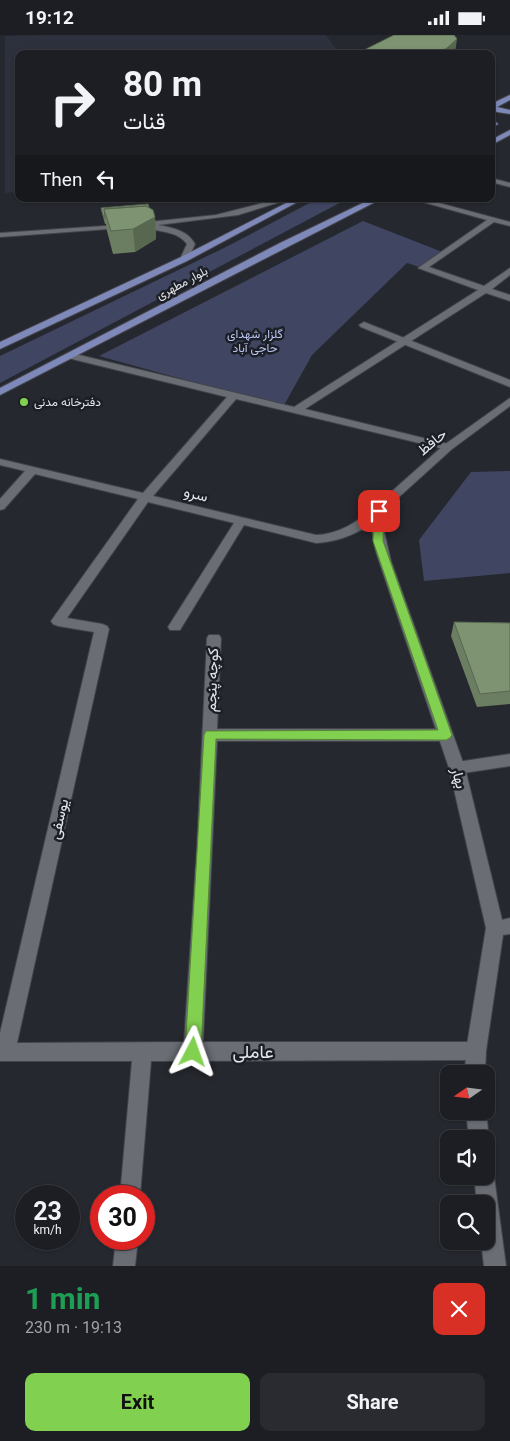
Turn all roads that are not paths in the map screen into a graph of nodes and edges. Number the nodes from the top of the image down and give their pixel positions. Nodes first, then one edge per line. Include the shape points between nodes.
1 (510, 95) edge
2 (495, 101) edge
3 (495, 104) edge
4 (495, 109) edge
5 (510, 112) edge
6 (510, 132) edge
7 (495, 141) edge
8 (495, 182) edge
9 (510, 185) edge
10 (276, 202) edge
11 (293, 202) edge
12 (363, 202) edge
13 (371, 202) edge
14 (428, 202) edge
15 (358, 208) junction
16 (494, 219) junction
17 (510, 224) edge
18 (119, 227) junction
19 (0, 235) edge
20 (184, 259) junction
21 (510, 271) edge
22 (485, 290) junction
23 (510, 299) edge
24 (364, 325) dead end
25 (404, 342) junction
26 (0, 346) edge
27 (71, 356) junction
28 (510, 384) edge
29 (0, 393) edge
30 (234, 395) junction
31 (510, 401) edge
32 (296, 410) junction
33 (448, 447) junction
34 (0, 462) edge
35 (32, 470) junction
36 (145, 498) junction
37 (0, 506) edge
38 (379, 511) junction
39 (240, 522) junction
40 (174, 627) dead end
41 (214, 638) dead end
42 (210, 735) junction
43 (446, 735) junction
44 (510, 760) edge
45 (457, 768) junction
46 (502, 927) edge
47 (476, 1051) junction
48 (2, 1052) edge
49 (142, 1052) junction
50 (193, 1052) junction
51 (475, 1065) edge
52 (131, 1185) edge
53 (485, 1185) edge
54 (126, 1250) edge
55 (124, 1266) edge
56 (496, 1266) edge

1 - 2 main road
1 - 3 main road
4 - 5 main road
6 - 7 main road
8 - 9 street
10 - 18 street via 238,213
11 - 20 main road, بلوار مطهری
12 - 15 main road
13 - 15 main road, بلوار مطهری
14 - 16 street
15 - 27 main road, بلوار مطهری
16 - 17 street
16 - 22 street via 422,268
18 - 19 street
18 - 20 street via 151,227 181,233 191,244
20 - 26 main road, بلوار مطهری
21 - 22 street
22 - 23 street
22 - 25 street
24 - 25 street
25 - 28 street
25 - 32 street
27 - 29 main road, بلوار مطهری
27 - 30 street
30 - 32 street
30 - 36 street
31 - 33 street, حافظ
32 - 33 street
33 - 38 street, حافظ
34 - 35 street, سرو
35 - 36 street, سرو
35 - 37 street
36 - 39 street, سرو
36 - 48 street, یوسفی via 58,621 102,629
38 - 39 street, سرو via 356,528 327,539
38 - 43 street, بهار via 380,547
39 - 40 street
41 - 42 street, کوچه پنجم
42 - 43 street
42 - 50 street, کوچه پنجم
43 - 45 street, بهار
44 - 45 street
45 - 46 street, بهار
46 - 47 street, بهار
47 - 50 street, عاملی
47 - 51 street, بهار
48 - 49 street, عاملی
49 - 50 street, عاملی
49 - 52 street
53 - 56 street
54 - 55 street

